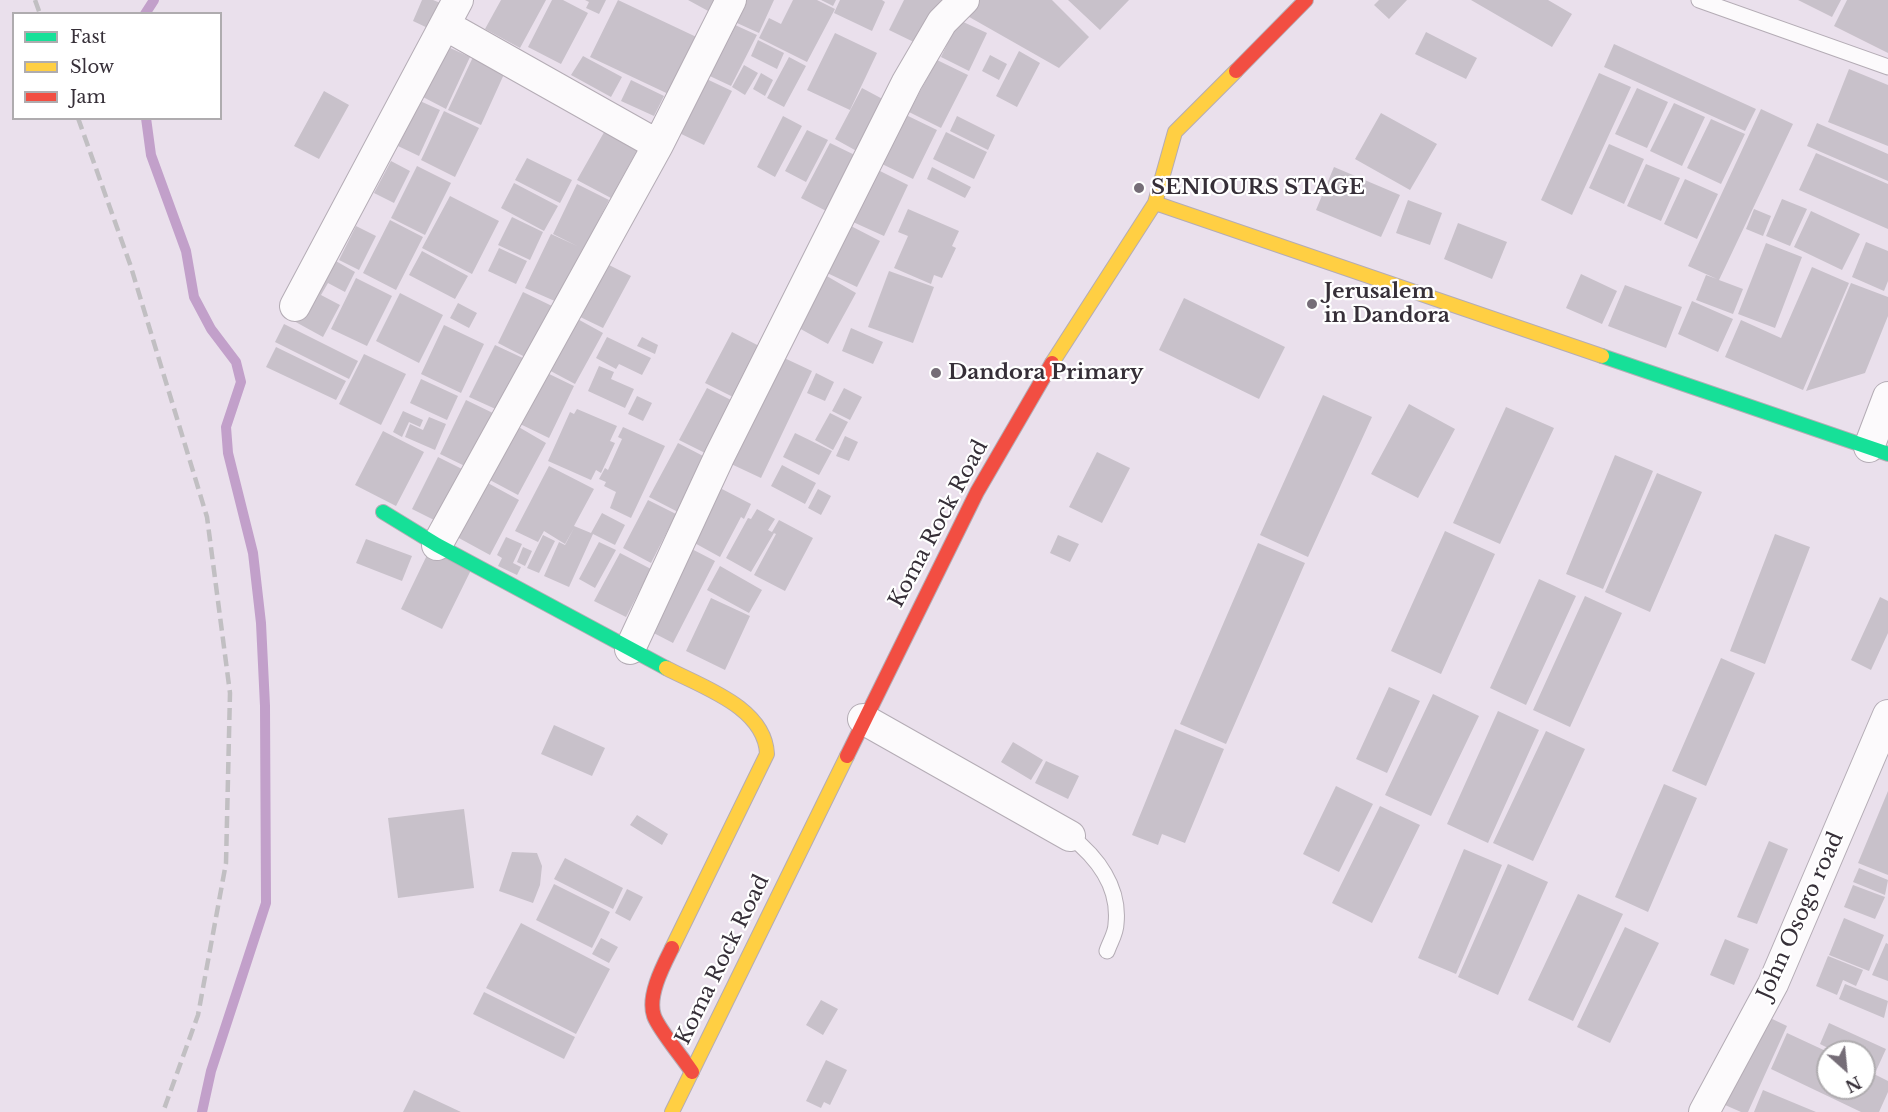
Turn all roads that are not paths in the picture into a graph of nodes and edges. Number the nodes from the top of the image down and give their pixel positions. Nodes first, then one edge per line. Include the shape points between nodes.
1 (731, 0) edge
2 (963, 0) edge
3 (1306, 0) edge
4 (1699, 0) edge
5 (451, 12) edge
6 (1888, 67) edge
7 (658, 145) junction
8 (1155, 203) junction
9 (295, 306) dead end
10 (1888, 397) edge
11 (1879, 451) edge
12 (383, 512) dead end
13 (437, 545) junction
14 (630, 649) junction
15 (1888, 715) edge
16 (863, 719) junction
17 (1070, 836) joint
18 (1107, 951) dead end
19 (692, 1072) junction
20 (672, 1112) edge
21 (1704, 1112) edge

1 - 7 street
2 - 14 street via 942,22 907,82 720,455
3 - 8 street, Koma Rock Road via 1175,132
4 - 6 lane
5 - 7 street
5 - 9 street
7 - 13 street
8 - 11 street
8 - 16 street, Koma Rock Road via 1057,354 977,492
10 - 11 street
12 - 13 street
13 - 14 street
14 - 19 street via 742,709 768,739 767,754 662,968 654,998 654,1016
15 - 21 street, John Osogo road via 1773,984
16 - 17 street
16 - 19 street, Koma Rock Road
17 - 18 lane via 1097,862 1110,882 1116,901 1116,925
19 - 20 street, Koma Rock Road

